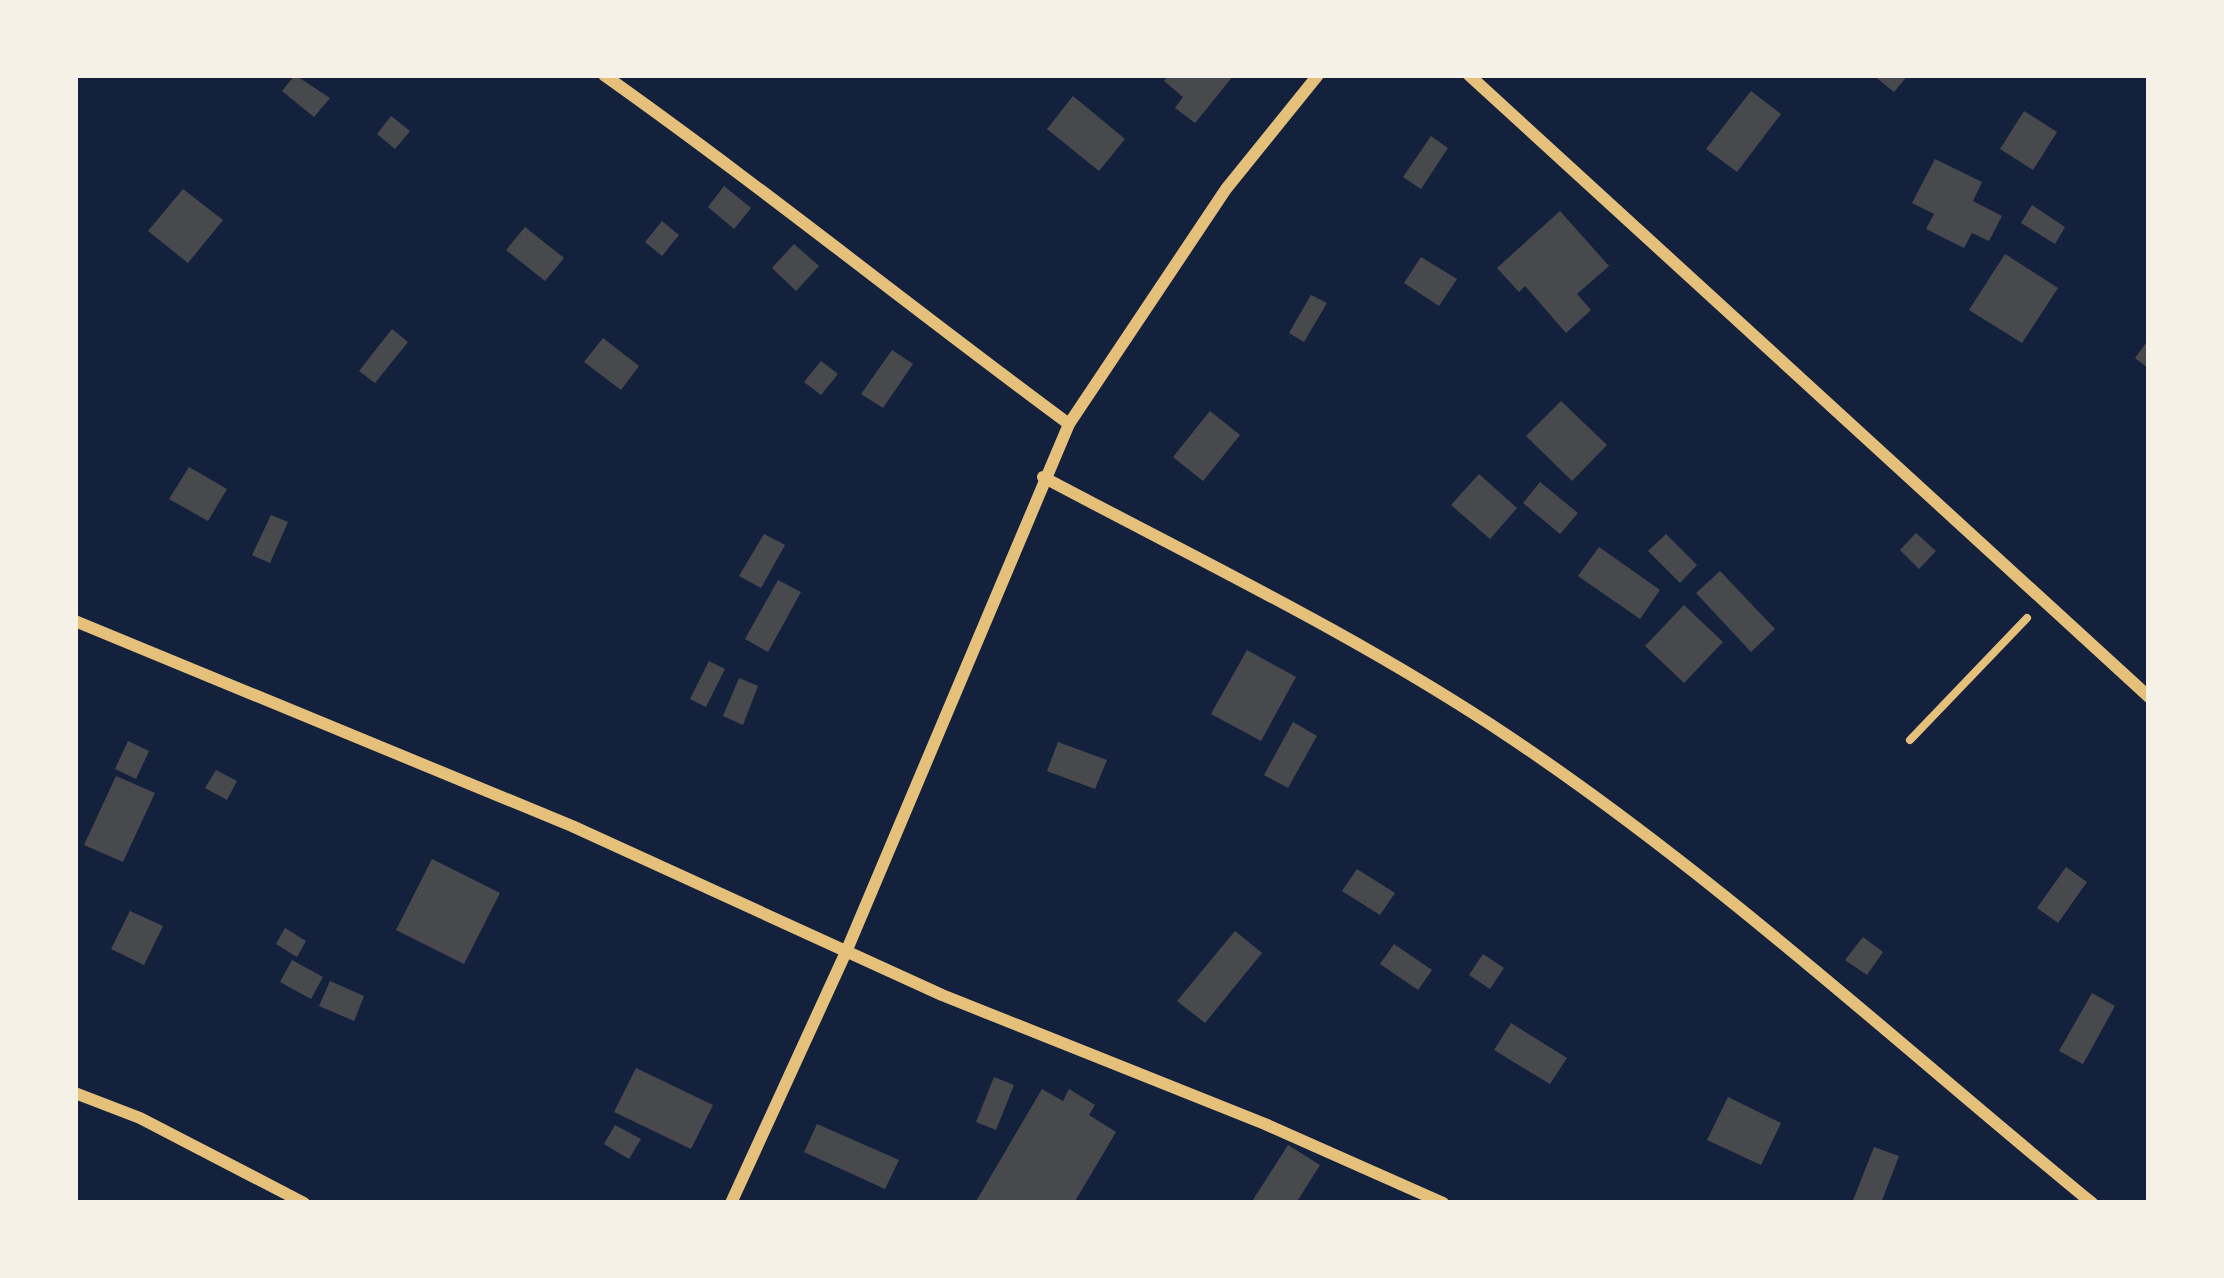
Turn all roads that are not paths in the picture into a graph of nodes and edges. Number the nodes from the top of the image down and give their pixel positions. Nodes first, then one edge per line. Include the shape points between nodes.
1 (604, 75) edge
2 (1318, 75) edge
3 (1468, 75) edge
4 (1069, 424) junction
5 (1043, 477) junction
6 (75, 621) edge
7 (2149, 698) edge
8 (846, 952) junction
9 (75, 1093) edge
10 (304, 1203) edge
11 (731, 1203) edge
12 (1443, 1203) edge
13 (2092, 1203) edge

1 - 4 street
2 - 4 street via 1226,189
3 - 7 street
4 - 5 street
5 - 8 street
5 - 13 street via 1378,652 1512,738 1710,883
6 - 8 street via 572,826
8 - 11 street
8 - 12 street
9 - 10 street

